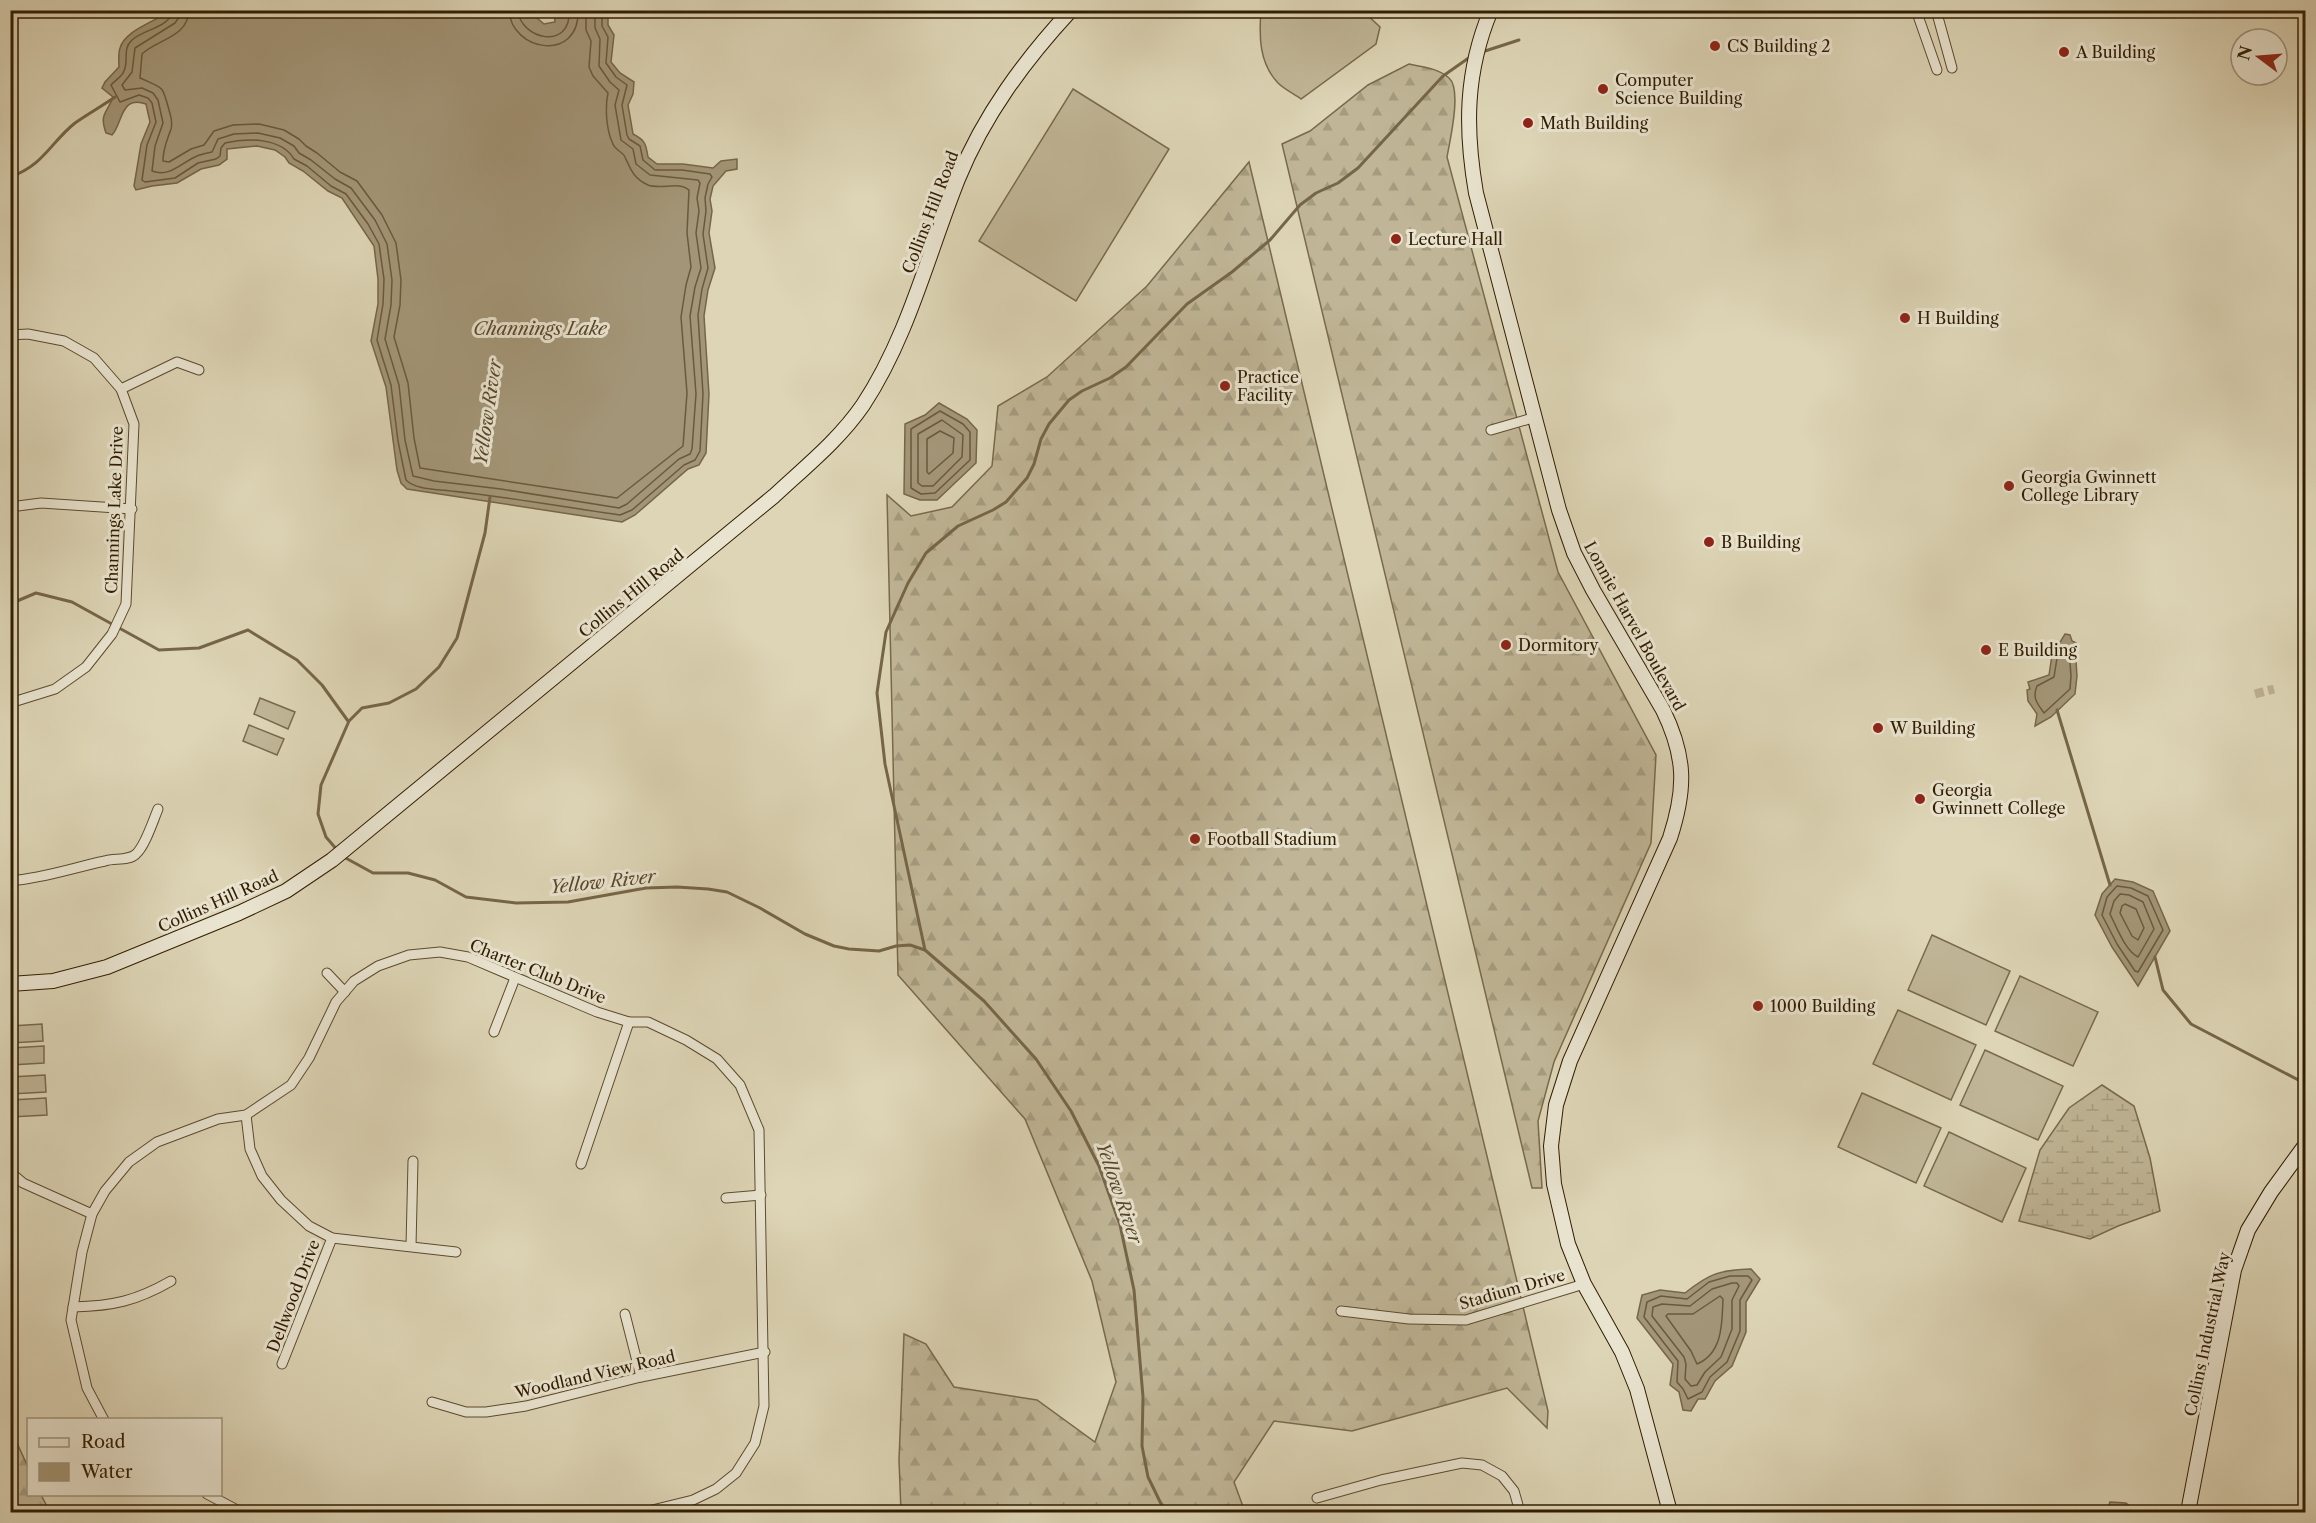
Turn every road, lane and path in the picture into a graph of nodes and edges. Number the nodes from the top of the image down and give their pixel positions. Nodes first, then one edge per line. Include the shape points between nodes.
1 (1071, 10) edge
2 (1491, 10) edge
3 (1916, 10) edge
4 (1936, 10) edge
5 (1952, 68) dead end
6 (1937, 70) dead end
7 (10, 335) edge
8 (199, 370) dead end
9 (121, 388) junction
10 (1536, 417) junction
11 (1491, 430) dead end
12 (10, 507) edge
13 (132, 509) junction
14 (10, 703) edge
15 (158, 809) dead end
16 (10, 881) edge
17 (327, 973) dead end
18 (515, 978) junction
19 (10, 984) edge
20 (345, 992) junction
21 (629, 1022) junction
22 (494, 1032) dead end
23 (246, 1115) junction
24 (2306, 1144) edge
25 (413, 1161) dead end
26 (581, 1164) dead end
27 (10, 1172) edge
28 (761, 1195) junction
29 (726, 1198) dead end
30 (92, 1214) junction
31 (332, 1238) junction
32 (411, 1246) junction
33 (456, 1252) dead end
34 (171, 1281) dead end
35 (1584, 1284) junction
36 (73, 1307) junction
37 (1341, 1311) dead end
38 (625, 1314) dead end
39 (765, 1352) junction
40 (282, 1364) dead end
41 (641, 1377) junction
42 (432, 1402) dead end
43 (103, 1418) edge
44 (211, 1496) edge
45 (1317, 1498) dead end
46 (241, 1512) edge
47 (644, 1512) edge
48 (1521, 1512) edge
49 (1670, 1512) edge
50 (2188, 1512) edge

1 - 19 street, Collins Hill Road via 1040,44 988,117 959,178 886,365 862,406 833,441 774,496 332,860 286,891 107,967 53,981
2 - 10 street, Lonnie Harvel Boulevard via 1472,71 1469,150 1476,193
3 - 6 street
4 - 5 street
7 - 9 street, Channings Lake Drive via 64,341 94,358
8 - 9 street via 177,362
9 - 13 street, Channings Lake Drive via 134,424
10 - 11 street
10 - 35 street, Lonnie Harvel Boulevard via 1574,553 1672,727 1682,768 1678,814 1670,838 1582,1031 1556,1105 1551,1146 1554,1184
12 - 13 street via 41,503
13 - 14 street, Channings Lake Drive via 126,604 112,634 86,667 54,689
15 - 16 street via 142,846 132,857 40,879
17 - 20 street
18 - 20 street, Charter Club Drive via 468,957 440,952 378,966 354,981
18 - 21 street, Charter Club Drive
18 - 22 street
20 - 23 street, Charter Club Drive via 291,1085
21 - 26 street
21 - 28 street, Charter Club Drive via 648,1022 686,1040 717,1059 740,1085 759,1130
23 - 30 street, Charter Club Drive via 218,1119 157,1142 129,1162
23 - 31 street via 250,1149 262,1176 309,1226
24 - 50 street, Collins Industrial Way via 2248,1230 2234,1270
25 - 32 street
27 - 30 street via 22,1183
28 - 29 street
28 - 39 street, Charter Club Drive
30 - 36 street, Charter Club Drive
31 - 32 street
31 - 40 street, Dellwood Drive
32 - 33 street
34 - 36 street via 144,1296 94,1307
35 - 37 street, Stadium Drive via 1466,1320 1409,1319
35 - 49 street, Lonnie Harvel Boulevard via 1637,1389
36 - 43 street, Charter Club Drive via 71,1320 87,1388
38 - 41 street
39 - 41 street, Woodland View Road
39 - 47 street, Charter Club Drive via 762,1415 755,1443 736,1473 693,1500
41 - 42 street, Woodland View Road via 486,1412 466,1412
44 - 46 street
45 - 48 street via 1462,1463 1482,1465 1502,1476 1514,1491

